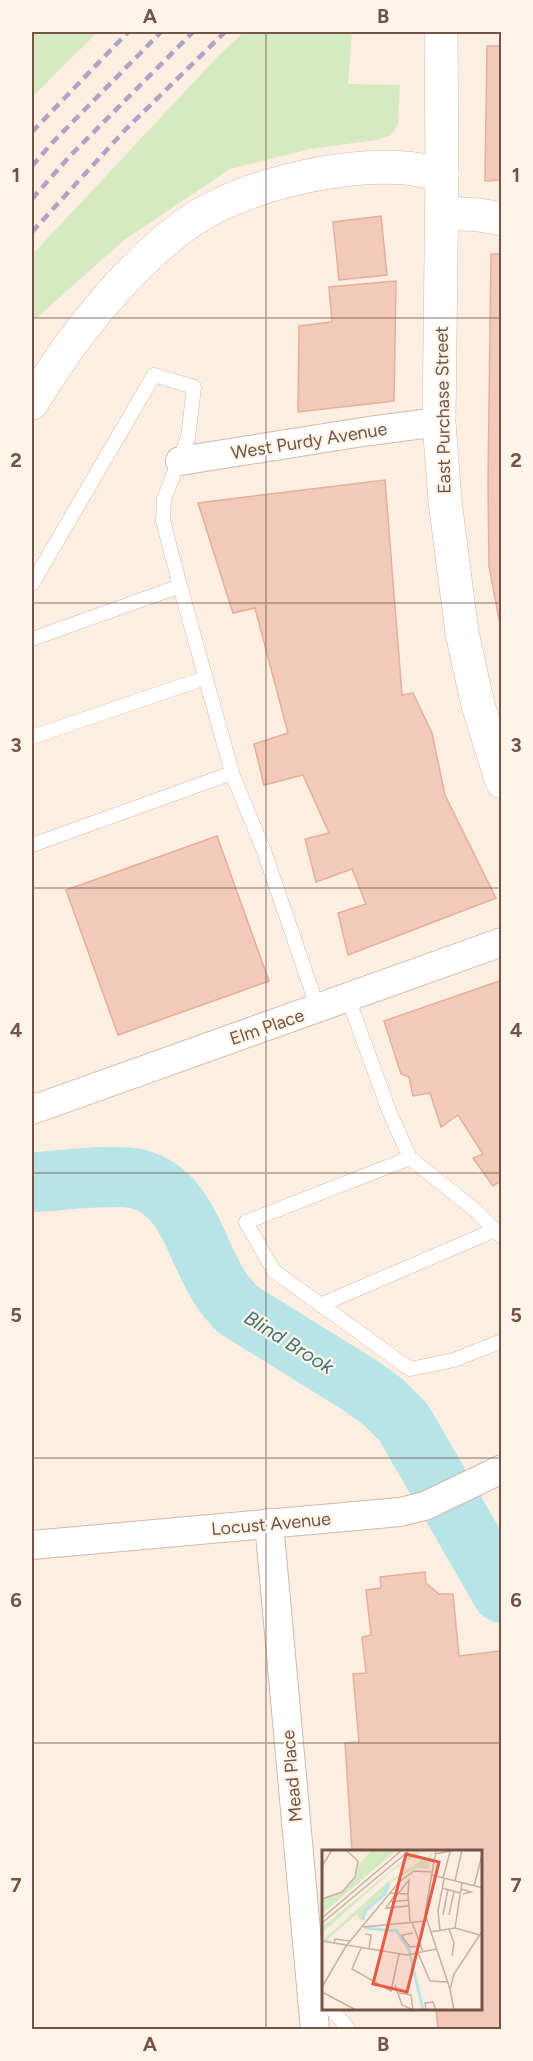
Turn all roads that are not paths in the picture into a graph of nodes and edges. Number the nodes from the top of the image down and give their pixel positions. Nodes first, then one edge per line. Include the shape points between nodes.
1 (441, 32) edge
2 (442, 174) junction
3 (442, 213) junction
4 (501, 219) edge
5 (32, 404) edge
6 (439, 422) junction
7 (180, 461) junction
8 (32, 584) edge
9 (180, 586) junction
10 (32, 639) edge
11 (205, 678) junction
12 (32, 737) edge
13 (232, 773) junction
14 (501, 782) edge
15 (32, 846) edge
16 (501, 942) edge
17 (348, 998) junction
18 (318, 1009) junction
19 (32, 1110) edge
20 (410, 1158) junction
21 (498, 1233) edge
22 (320, 1305) junction
23 (501, 1341) edge
24 (497, 1472) edge
25 (269, 1523) junction
26 (32, 1545) edge
27 (317, 1993) edge
28 (333, 2010) edge
29 (315, 2030) edge
30 (349, 2030) edge

1 - 2 main road, East Purchase Street
2 - 3 main road, East Purchase Street
2 - 5 main road via 406,168 350,170 258,189 222,203 182,227 115,291 78,336
3 - 4 main road
3 - 6 main road, East Purchase Street
6 - 7 street, West Purdy Avenue
6 - 14 main road, East Purchase Street via 462,633
7 - 8 lane via 188,438 194,387 154,375
7 - 9 lane via 164,499 163,521
9 - 10 lane
9 - 11 lane
11 - 12 lane
11 - 13 lane
13 - 15 lane
13 - 18 lane via 264,851
16 - 17 street, Elm Place
17 - 18 street, Elm Place
17 - 20 lane
18 - 19 street, Elm Place
20 - 21 lane
20 - 22 lane via 246,1222 274,1271
21 - 22 lane
22 - 23 lane via 410,1369 454,1360
24 - 25 street, Locust Avenue via 425,1506 400,1512
25 - 26 street, Locust Avenue
25 - 27 street, Mead Place
27 - 29 street, Mead Place
28 - 30 lane

